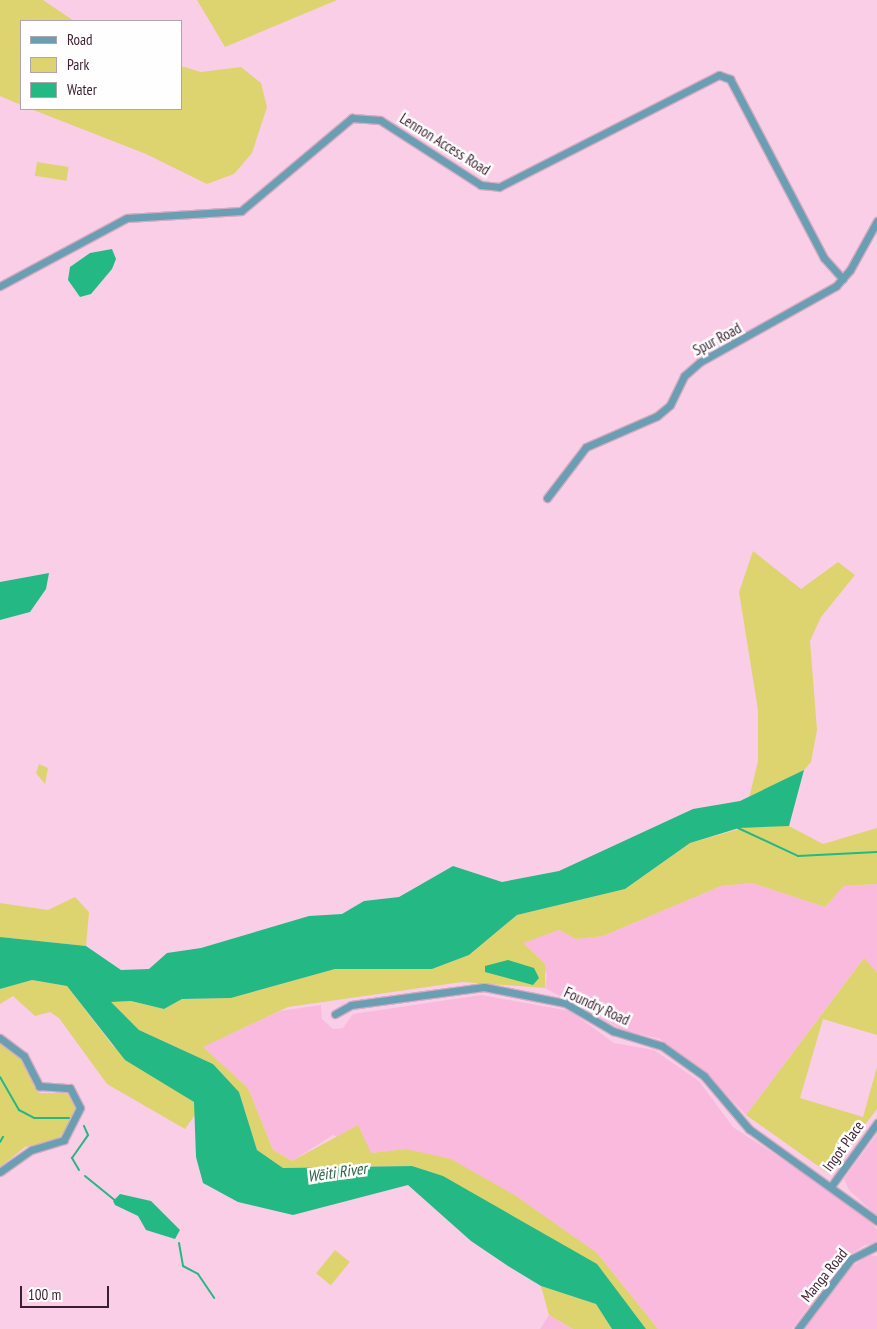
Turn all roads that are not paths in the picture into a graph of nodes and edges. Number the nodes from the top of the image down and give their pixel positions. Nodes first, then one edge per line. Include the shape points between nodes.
1 (877, 221) edge
2 (843, 279) junction
3 (0, 286) edge
4 (548, 498) dead end
5 (335, 1014) dead end
6 (0, 1038) edge
7 (877, 1123) edge
8 (0, 1172) edge
9 (832, 1185) junction
10 (877, 1221) edge
11 (877, 1246) edge
12 (798, 1329) edge

1 - 2 street, Spur Road
2 - 3 street, Lennon Access Road via 824,258 730,79 719,75 499,187 481,184 380,120 352,118 241,211 127,218
2 - 4 street, Spur Road via 693,367 670,405 657,416 586,447
5 - 9 street, Foundry Road via 351,1005 484,987 565,1003 613,1031 662,1046 704,1076 750,1129
6 - 8 street via 24,1056 39,1086 70,1088 80,1108 64,1140 31,1150
7 - 9 street, Ingot Place
9 - 10 street, Foundry Road
11 - 12 street, Manga Road via 851,1259

